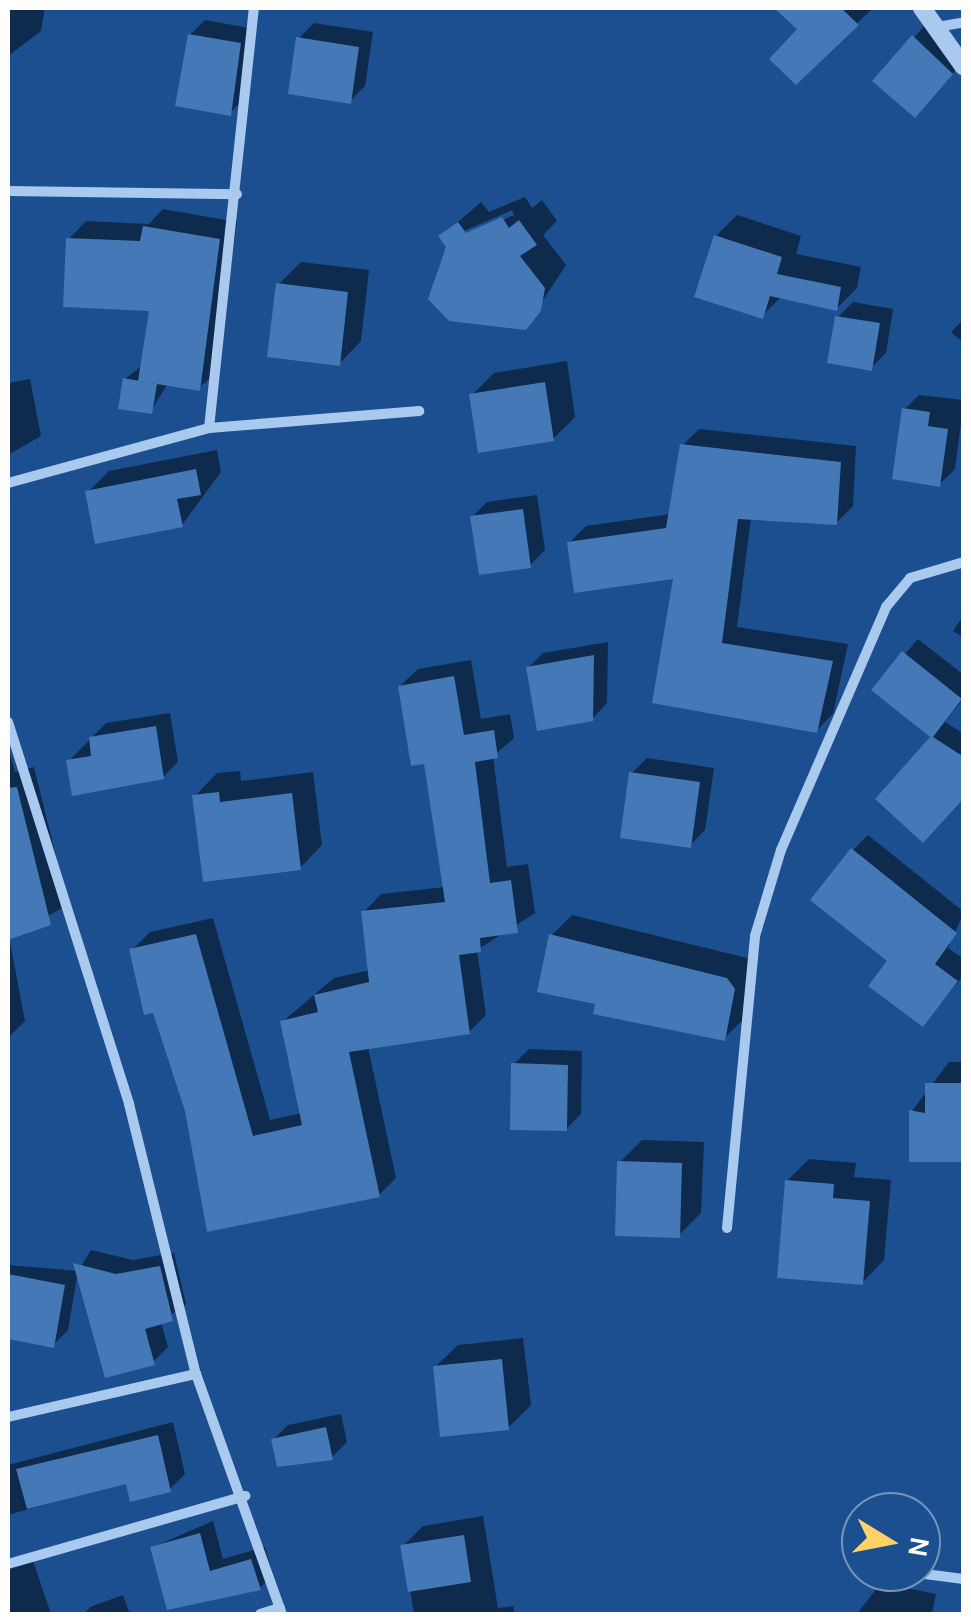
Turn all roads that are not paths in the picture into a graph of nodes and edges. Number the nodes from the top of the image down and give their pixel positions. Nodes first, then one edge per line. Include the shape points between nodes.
1 (254, 8) edge
2 (922, 8) edge
3 (964, 22) edge
4 (937, 26) junction
5 (964, 67) edge
6 (8, 190) edge
7 (237, 194) junction
8 (419, 411) dead end
9 (209, 428) junction
10 (8, 483) edge
11 (964, 562) edge
12 (8, 722) edge
13 (727, 1228) dead end
14 (196, 1374) junction
15 (8, 1417) edge
16 (245, 1496) junction
17 (8, 1564) edge
18 (281, 1611) edge
19 (260, 1614) edge

1 - 7 street
2 - 4 street
3 - 4 street
4 - 5 street
6 - 7 street
7 - 9 street
8 - 9 street
9 - 10 street
11 - 13 street via 910,578 886,607 781,850 756,936
12 - 14 street via 129,1104
14 - 15 street
14 - 16 street
16 - 17 street
16 - 18 street
18 - 19 street

